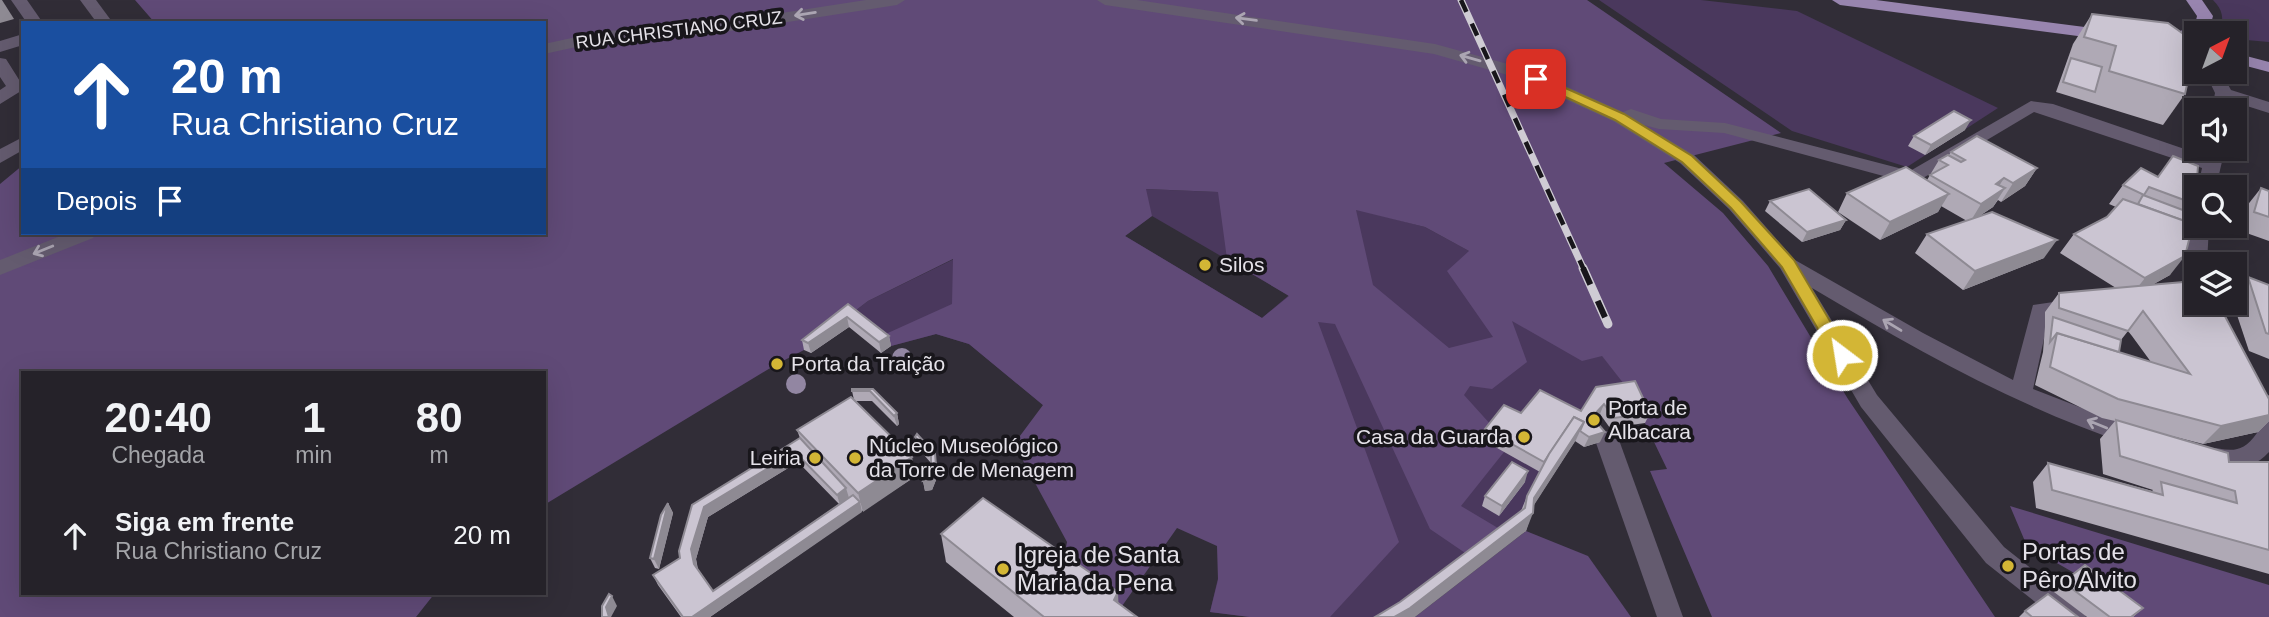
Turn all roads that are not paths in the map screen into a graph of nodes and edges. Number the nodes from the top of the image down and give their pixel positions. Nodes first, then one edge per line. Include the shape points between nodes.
1 (19, 0) edge
2 (88, 0) edge
3 (897, 0) edge
4 (1105, 0) edge
5 (1840, 0) edge
6 (2194, 0) edge
7 (34, 21) edge
8 (104, 21) edge
9 (2120, 37) edge
10 (21, 40) edge
11 (2142, 40) edge
12 (2164, 43) junction
13 (0, 47) edge
14 (2184, 47) edge
15 (546, 49) edge
16 (2247, 52) edge
17 (2269, 53) edge
18 (2247, 61) edge
19 (0, 63) edge
20 (2269, 66) edge
21 (1536, 79) junction
22 (0, 99) edge
23 (2247, 105) edge
24 (2269, 108) edge
25 (21, 143) edge
26 (2184, 148) edge
27 (0, 158) edge
28 (81, 235) edge
29 (1788, 264) junction
30 (0, 268) edge
31 (2091, 305) edge
32 (2247, 386) edge
33 (2021, 394) junction
34 (1607, 440) edge
35 (1670, 617) edge
36 (2073, 617) edge

1 - 7 street
2 - 8 street
3 -> 15 street, RUA CHRISTIANO CRUZ via 704,30 604,36
21 -> 4 street via 1436,49
5 - 9 main road
6 - 12 main road via 2205,16 2203,29
10 - 13 street
11 - 12 main road
12 - 14 main road
16 - 17 main road
18 - 20 main road
19 - 22 street via 15,87
21 - 26 street via 1659,124 1725,128 1913,178 2031,106
21 - 29 street via 1619,117 1687,159
23 - 24 street
25 - 27 street
28 -> 30 street
33 -> 29 street
29 - 36 street via 1869,401 1994,555
31 - 33 street via 2040,310
32 -> 33 street via 2269,433 2262,447 2243,458 2221,461 2125,435
34 - 35 street

